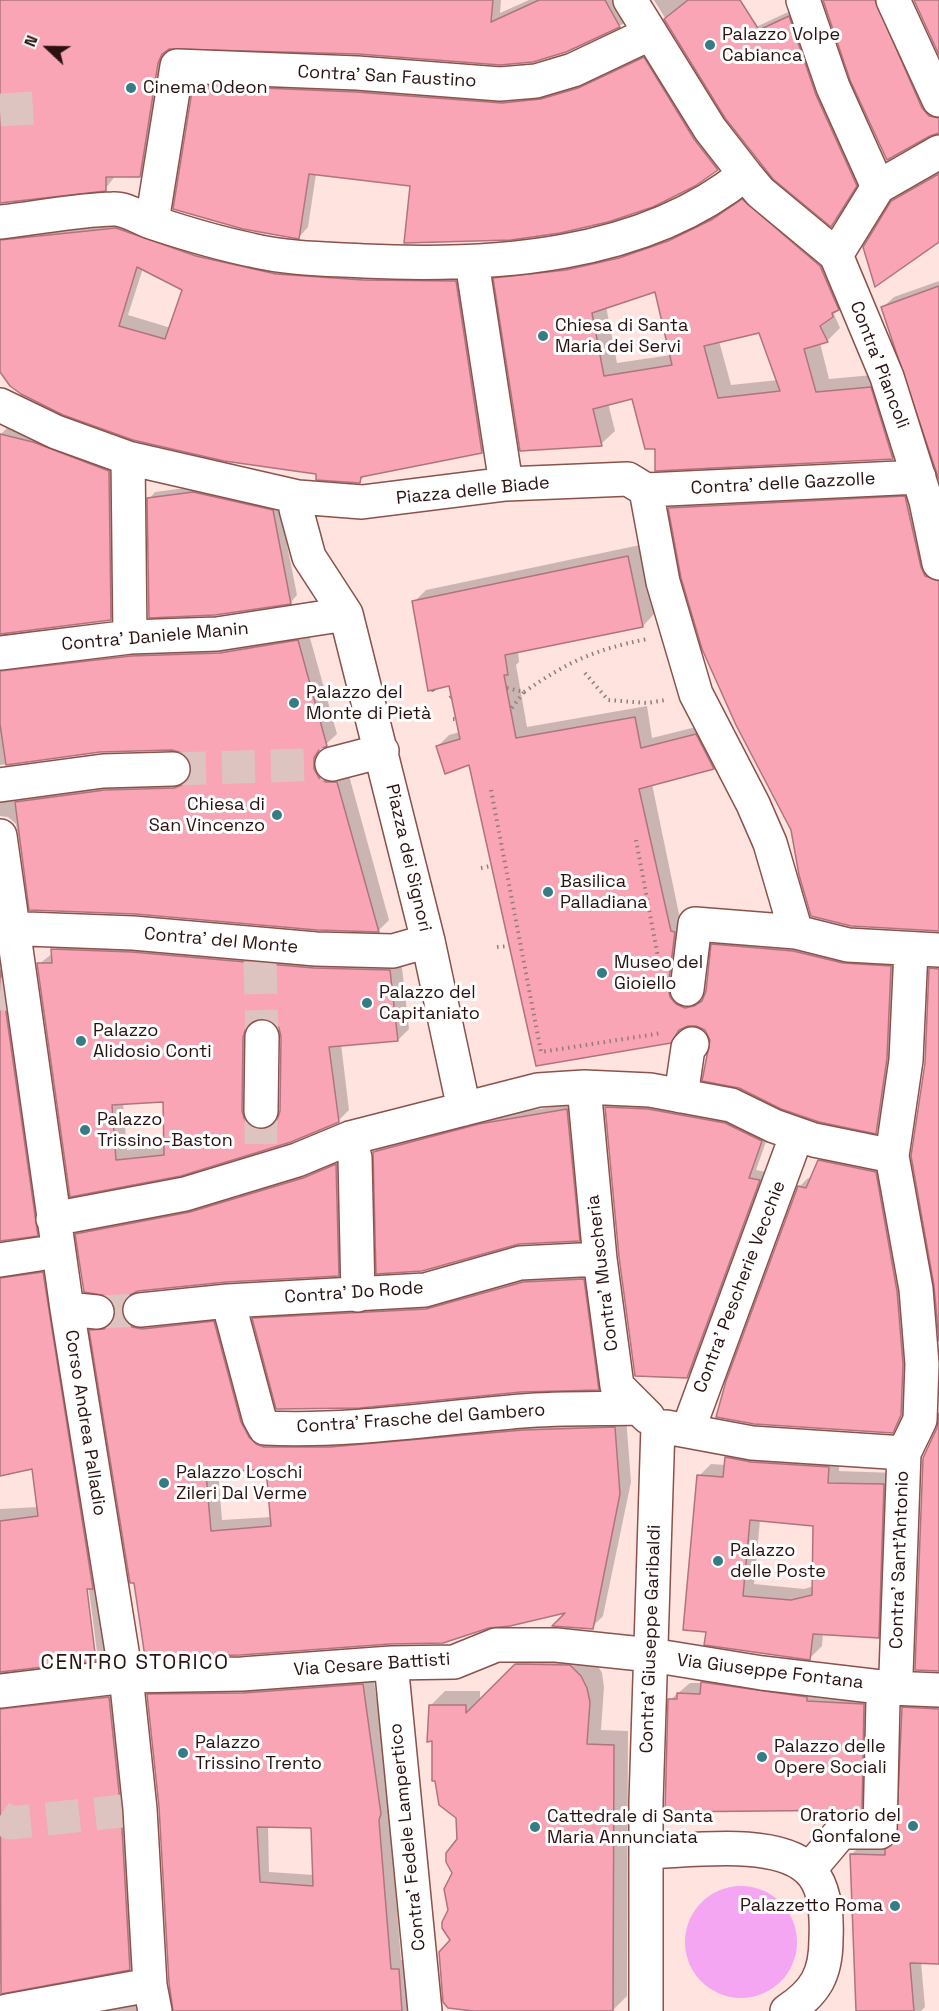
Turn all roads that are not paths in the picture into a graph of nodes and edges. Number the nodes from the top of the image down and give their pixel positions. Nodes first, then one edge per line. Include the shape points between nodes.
1 (803, 0) edge
2 (893, 0) edge
3 (640, 10) edge
4 (939, 100) edge
5 (939, 152) edge
6 (745, 174) junction
7 (878, 187) junction
8 (0, 222) edge
9 (152, 222) junction
10 (836, 255) junction
11 (472, 262) junction
12 (0, 405) edge
13 (128, 458) junction
14 (506, 484) junction
15 (646, 490) junction
16 (928, 494) edge
17 (298, 497) junction
18 (939, 562) edge
19 (345, 612) junction
20 (129, 636) junction
21 (0, 653) edge
22 (382, 751) junction
23 (332, 764) tunnel mouth
24 (173, 770) tunnel mouth
25 (0, 785) edge
26 (0, 836) edge
27 (6, 927) edge
28 (796, 932) junction
29 (428, 941) junction
30 (925, 950) edge
31 (687, 989) dead end
32 (262, 1037) tunnel mouth
33 (682, 1038) road end
34 (584, 1095) junction
35 (681, 1096) junction
36 (464, 1109) junction
37 (261, 1111) tunnel mouth
38 (782, 1134) junction
39 (351, 1138) junction
40 (887, 1155) junction
41 (53, 1219) junction
42 (49, 1253) junction
43 (600, 1259) junction
44 (0, 1260) edge
45 (358, 1295) junction
46 (228, 1301) junction
47 (140, 1310) tunnel mouth
48 (661, 1421) junction
49 (919, 1432) edge
50 (651, 1655) junction
51 (391, 1663) junction
52 (126, 1676) junction
53 (890, 1688) junction
54 (939, 1690) edge
55 (0, 1691) edge
56 (646, 1852) junction
57 (809, 1870) junction
58 (153, 1998) edge
59 (7, 2011) edge
60 (425, 2011) edge
61 (646, 2011) edge
62 (786, 2011) edge

1 - 7 street via 833,87
2 - 4 street
3 - 6 street via 710,129
3 - 9 street, Contra' San Faustino via 573,70 537,81 177,66
5 - 7 street
6 - 10 street via 760,192
6 - 11 street via 674,217 602,243
7 - 10 street
8 - 9 street via 115,208
9 - 11 street via 283,257
10 - 16 street, Contra' Piancoli via 887,377
11 - 14 street
12 - 13 street, Piazza delle Biade via 56,432
13 - 17 street, Piazza delle Biade
13 - 20 street
14 - 15 street, Piazza delle Biade via 628,479
14 - 17 street, Piazza delle Biade via 362,502
15 - 16 street, Contra' delle Gazzolle
15 - 28 street via 658,564 696,694 770,843
16 - 18 street, Contra' Piancoli
17 - 19 street via 296,509 309,557
19 - 20 street, Contra' Daniele Manin via 217,634
19 - 22 street, Piazza dei Signori
20 - 21 street, Contra' Daniele Manin
22 - 23 street
22 - 29 street, Piazza dei Signori
24 - 25 street via 103,771
26 - 27 street, Corso Andrea Palladio
27 - 29 street, Contra' del Monte via 133,933 260,953 393,951
27 - 41 street, Corso Andrea Palladio
28 - 30 street via 848,945
28 - 31 street via 695,924
29 - 36 street, Piazza dei Signori
30 - 40 street, Contra' Sant'Antonio
32 - 37 street
33 - 35 street via 688,1048
34 - 35 street via 650,1090
34 - 36 street via 538,1090
34 - 43 street, Contra' Muscheria
35 - 38 street via 731,1105
36 - 39 street
38 - 40 street
38 - 48 street, Contra' Pescherie Vecchie
39 - 41 street via 297,1160 260,1157 185,1194
39 - 45 street via 355,1158
40 - 49 street, Contra' Sant'Antonio via 916,1289 922,1364
41 - 42 street, Corso Andrea Palladio
42 - 44 street
42 - 52 street, Corso Andrea Palladio via 82,1311
43 - 45 street, Contra' Do Rode via 520,1263 425,1290
43 - 48 street, Contra' Muscheria via 616,1386
45 - 46 street, Contra' Do Rode
46 - 47 street, Contra' Do Rode
46 - 48 street, Contra' Frasche del Gambero via 265,1428 404,1424 524,1411
48 - 49 street via 752,1443
48 - 50 street, Contra' Giuseppe Garibaldi
49 - 53 street, Contra' Sant'Antonio via 896,1674
50 - 51 street, Via Cesare Battisti via 556,1645 496,1645 454,1662
50 - 53 street, Via Giuseppe Fontana
50 - 56 street, Contra' Giuseppe Garibaldi
51 - 52 street, Via Cesare Battisti via 242,1674
51 - 60 street, Contra' Fedele Lampertico
52 - 55 street, Via Cesare Battisti
52 - 58 street, Corso Andrea Palladio
53 - 54 street, Via Giuseppe Fontana
53 - 57 street, Contra' Sant'Antonio via 883,1699 880,1832 841,1832
56 - 57 street via 759,1850 789,1857
56 - 61 street, Contra' Giuseppe Garibaldi
57 - 62 street via 823,1895 825,1968 805,2000
58 - 59 street

